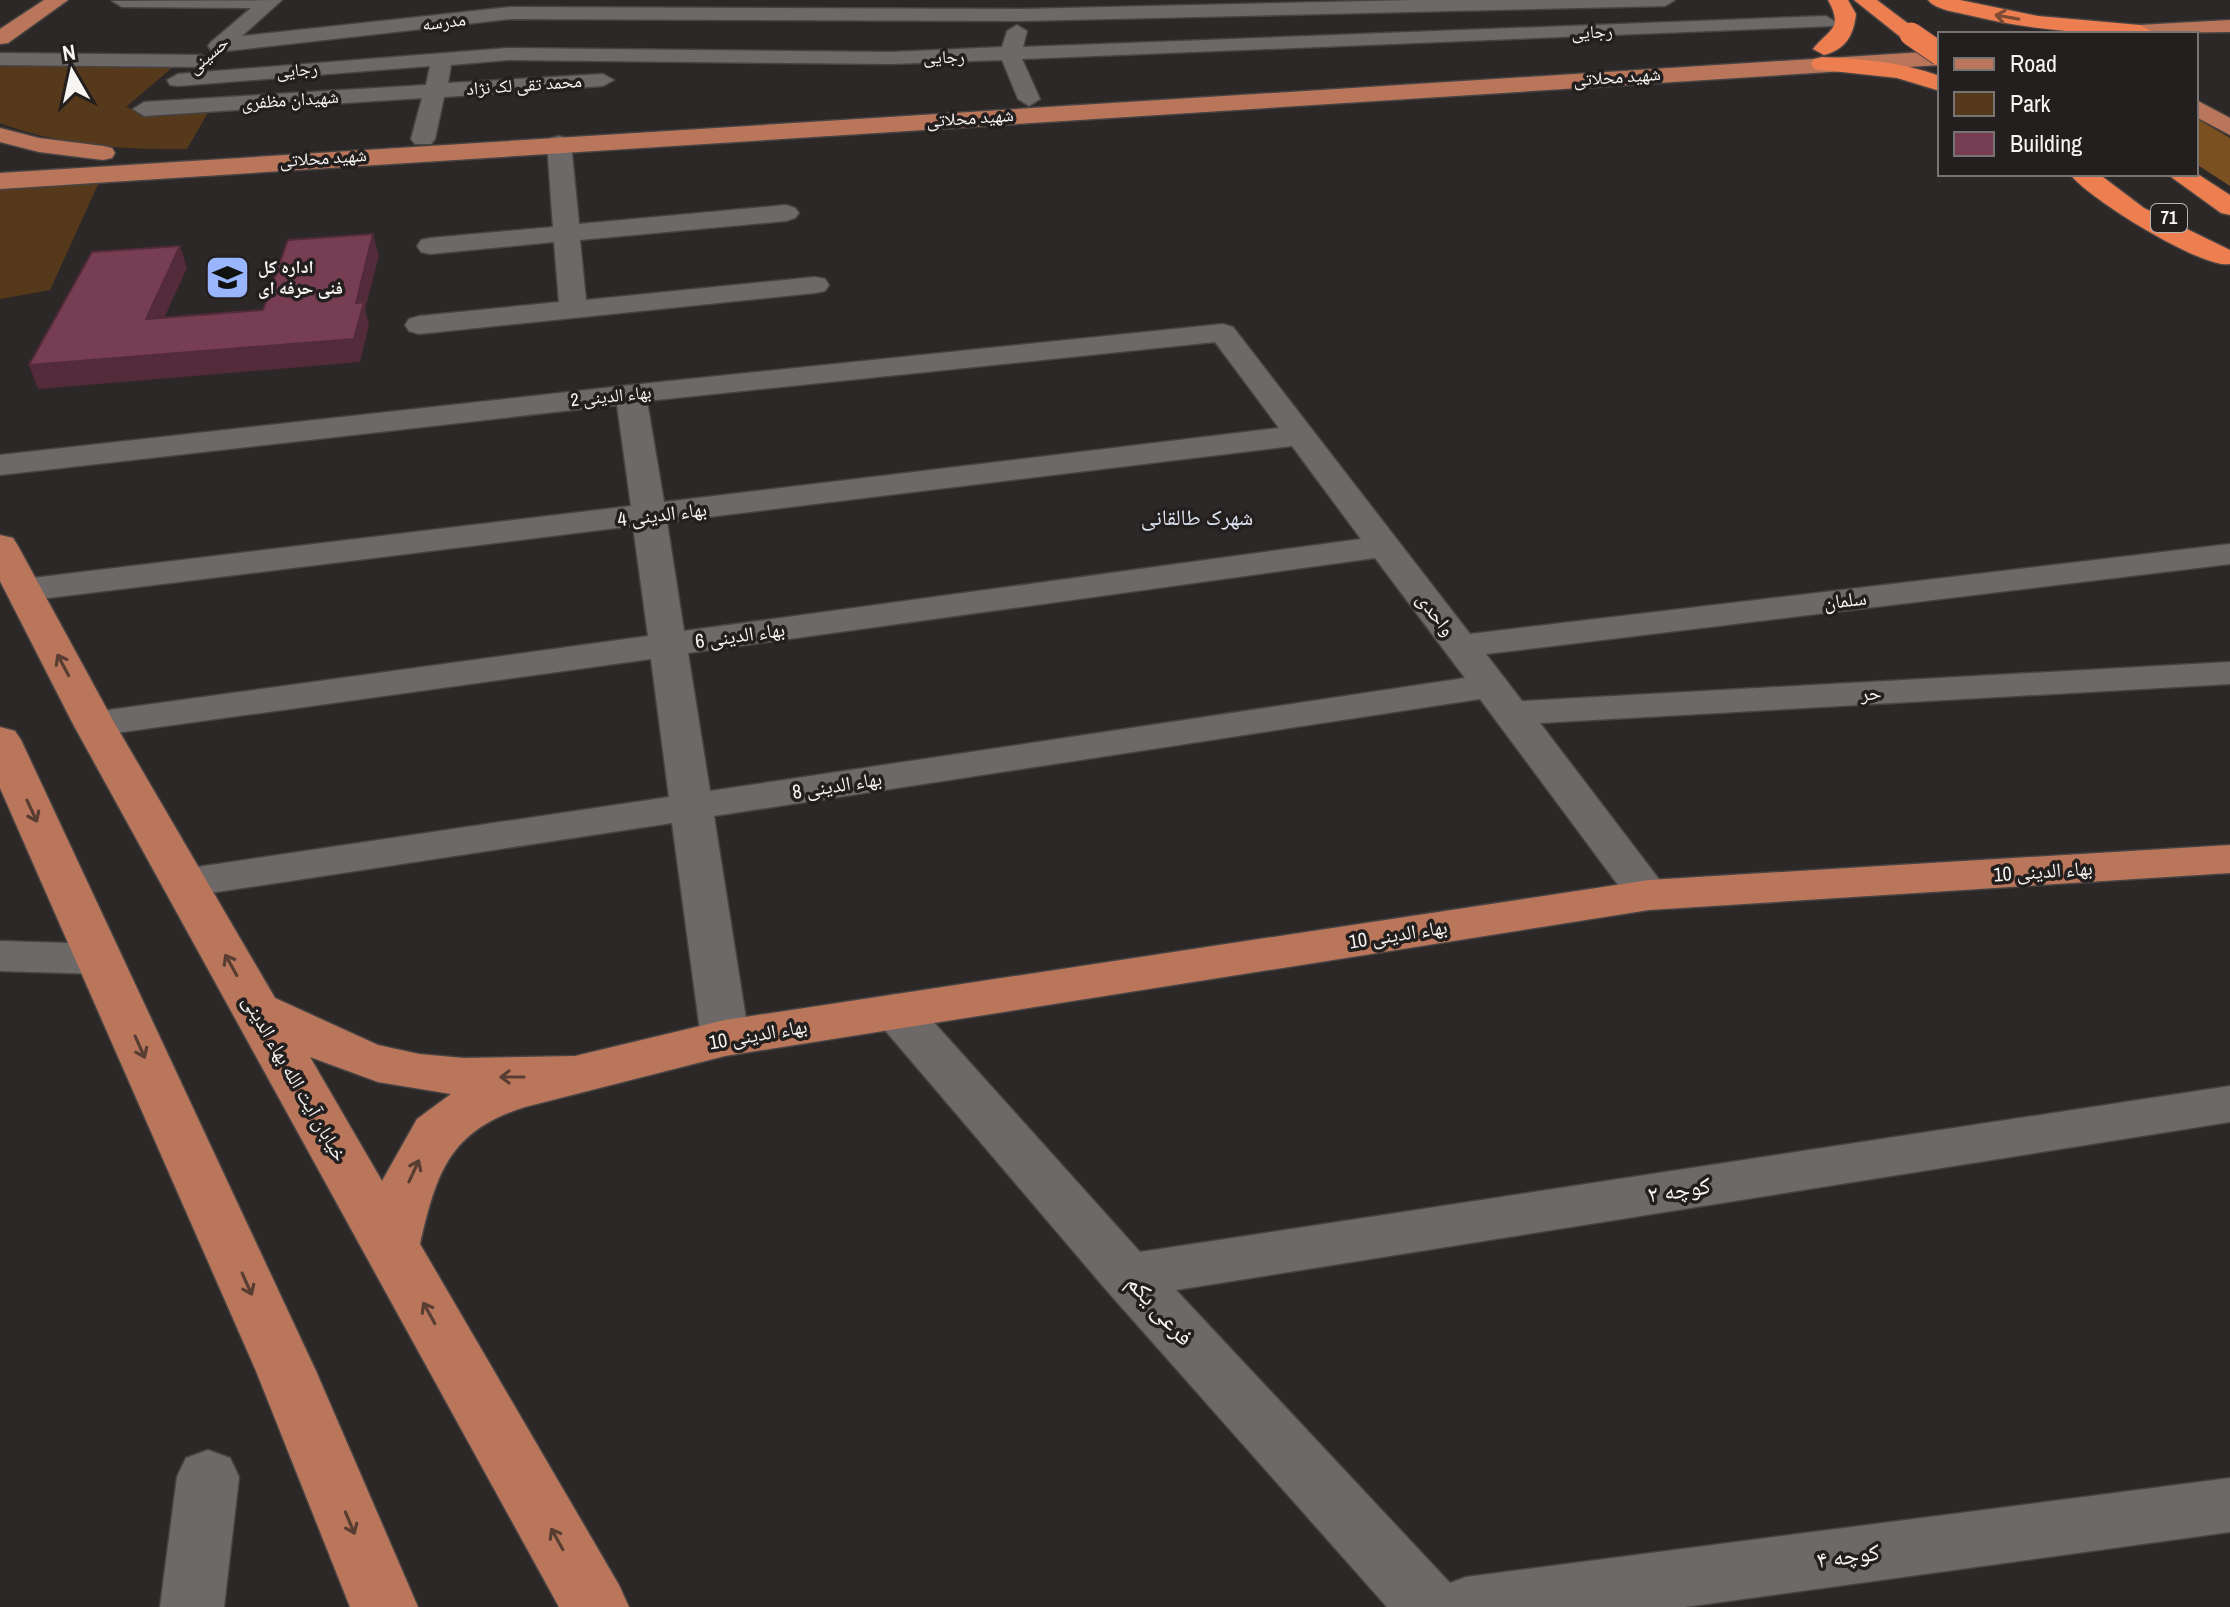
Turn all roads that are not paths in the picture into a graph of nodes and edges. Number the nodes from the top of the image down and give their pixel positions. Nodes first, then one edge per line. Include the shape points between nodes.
1 (58, 0) edge
2 (413, 0) edge
3 (1674, 0) edge
4 (1796, 0) edge
5 (1838, 0) edge
6 (1864, 0) edge
7 (1921, 0) edge
8 (1938, 0) edge
9 (122, 1) edge
10 (270, 1) edge
11 (1025, 8) edge
12 (410, 26) junction
13 (2230, 26) edge
14 (1711, 27) junction
15 (1962, 27) dead end
16 (2140, 31) junction
17 (2121, 32) edge
18 (0, 38) edge
19 (2230, 41) edge
20 (1938, 42) edge
21 (2198, 43) edge
22 (221, 44) junction
23 (1735, 45) dead end
24 (1938, 54) edge
25 (1010, 55) junction
26 (1938, 56) edge
27 (1823, 57) junction
28 (443, 58) junction
29 (0, 59) edge
30 (201, 61) junction
31 (178, 80) junction
32 (612, 80) dead end
33 (1938, 83) edge
34 (436, 91) junction
35 (1029, 99) junction
36 (2198, 108) edge
37 (144, 109) joint
38 (2230, 128) edge
39 (0, 135) edge
40 (423, 139) junction
41 (559, 143) junction
42 (145, 157) junction
43 (0, 164) edge
44 (2086, 176) edge
45 (2112, 176) edge
46 (2183, 176) edge
47 (0, 181) edge
48 (2230, 207) edge
49 (786, 213) dead end
50 (566, 234) junction
51 (430, 246) dead end
52 (2226, 259) edge
53 (815, 285) dead end
54 (573, 309) junction
55 (419, 325) dead end
56 (1223, 333) joint
57 (631, 394) junction
58 (1301, 435) junction
59 (0, 465) edge
60 (648, 516) junction
61 (0, 546) edge
62 (1385, 546) junction
63 (2230, 554) edge
64 (24, 590) junction
65 (667, 645) junction
66 (1461, 646) junction
67 (2230, 673) edge
68 (1501, 700) junction
69 (94, 724) junction
70 (0, 740) edge
71 (691, 807) junction
72 (2230, 859) edge
73 (184, 883) junction
74 (1649, 895) junction
75 (0, 956) edge
76 (100, 959) junction
77 (255, 1009) junction
78 (895, 1010) junction
79 (725, 1038) junction
80 (575, 1075) junction
81 (2230, 1104) edge
82 (391, 1245) junction
83 (1128, 1276) junction
84 (208, 1477) dead end
85 (2230, 1505) edge
86 (192, 1607) edge
87 (384, 1607) edge
88 (595, 1607) edge
89 (1429, 1607) edge
90 (1466, 1607) edge

1 - 18 main road
2 - 12 street
3 - 11 street, مدرسه
3 - 14 street
4 - 14 street, رجایی via 1826,22
5 - 27 highway via 1846,14 1843,34
6 - 24 highway, bridge
7 - 15 highway
16 -> 8 highway via 2046,24
9 - 10 street
10 - 22 street, حسینی
11 - 12 street, مدرسه via 511,13
11 - 25 street
12 - 22 street, مدرسه
13 - 16 main road
14 - 23 street
14 - 25 street, رجایی
16 - 17 main road
19 - 21 main road
20 - 27 main road, شهید محلاتی
22 - 30 street, حسینی
25 - 28 street, رجایی
25 - 35 street
26 - 27 main road, شهید محلاتی
27 - 33 highway
27 - 35 main road, شهید محلاتی
27 - 41 main road, شهید محلاتی
28 - 31 street, رجایی
28 - 34 street
29 - 30 street
30 - 31 street, حسینی
31 - 37 street, حسینی
32 - 34 street, محمد تقی لک نژاد
34 - 37 street, شهیدان مظفری
34 - 40 street
35 - 40 main road, شهید محلاتی
36 - 38 main road
39 - 42 main road via 52,147
40 - 42 main road, شهید محلاتی
41 - 47 main road, شهید محلاتی
41 - 50 street
42 - 43 main road, شهید محلاتی
44 - 52 highway via 2135,214
45 - 52 highway, 71
46 - 48 highway, 71
49 - 50 street
50 - 51 street
50 - 54 street
53 - 54 street
54 - 55 street
56 - 57 street, بهاء الدینی 2
56 - 58 street, واحدی
57 - 59 street, بهاء الدینی 2
57 - 60 street
58 - 60 street, بهاء الدینی 4
58 - 62 street, واحدی
60 - 64 street, بهاء الدینی 4
60 - 65 street
61 - 64 main road, خیابان آیت الله بهاء الدینی
62 - 65 street, بهاء الدینی 6
62 - 66 street, واحدی
63 - 66 street, سلمان
69 -> 64 main road, خیابان آیت الله بهاء الدینی
65 - 69 street, بهاء الدینی 6
65 - 71 street
66 - 68 street, واحدی
67 - 68 street, حر
68 - 71 street, بهاء الدینی 8
68 - 74 street, واحدی
69 - 73 main road, خیابان آیت الله بهاء الدینی
70 -> 76 main road
71 - 73 street, بهاء الدینی 8
71 - 79 street
72 - 74 main road, بهاء الدینی 10
77 -> 73 main road, خیابان آیت الله بهاء الدینی
74 - 78 main road, بهاء الدینی 10
75 - 76 street
76 -> 87 main road via 286,1371
80 -> 77 main road via 446,1076 394,1068 343,1051
77 - 82 main road, خیابان آیت الله بهاء الدینی
78 - 79 main road, بهاء الدینی 10
78 - 83 street, فرعی یکم
79 - 80 main road, بهاء الدینی 10
82 -> 80 main road via 405,1192 446,1123 490,1098
81 - 83 street, کوچه ۲
88 -> 82 main road, خیابان آیت الله بهاء الدینی
83 - 89 street, فرعی یکم
84 - 86 street
85 - 90 street, کوچه ۴

